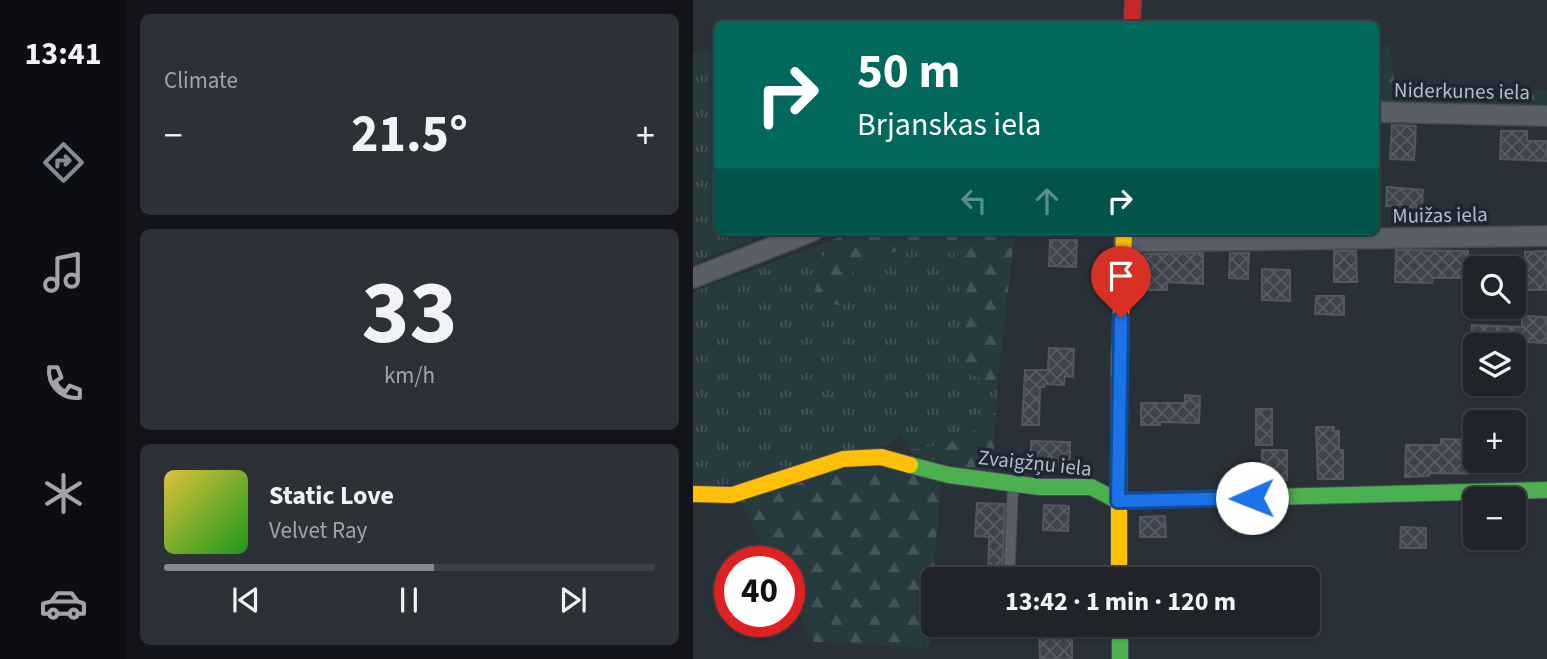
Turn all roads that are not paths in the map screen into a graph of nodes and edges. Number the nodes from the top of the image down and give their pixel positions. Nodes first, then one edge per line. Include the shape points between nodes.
1 (1133, 0) edge
2 (1132, 21) edge
3 (1379, 112) edge
4 (1547, 116) edge
5 (803, 235) edge
6 (1547, 236) edge
7 (1124, 237) edge
8 (693, 278) edge
9 (1013, 483) junction
10 (1547, 490) edge
11 (693, 494) edge
12 (1118, 501) junction
13 (1010, 567) edge
14 (1119, 567) edge
15 (1120, 637) edge
16 (1120, 659) edge

1 - 2 street
3 - 4 street, Niderkunes iela
5 - 8 street
6 - 7 street, Muižas iela
7 - 12 street
9 - 11 street, Zvaigžņu iela via 949,475 881,457 843,459 732,495
9 - 12 street, Zvaigžņu iela via 1091,487
9 - 13 lane
10 - 12 street, Zvaigžņu iela
12 - 14 street
15 - 16 street

